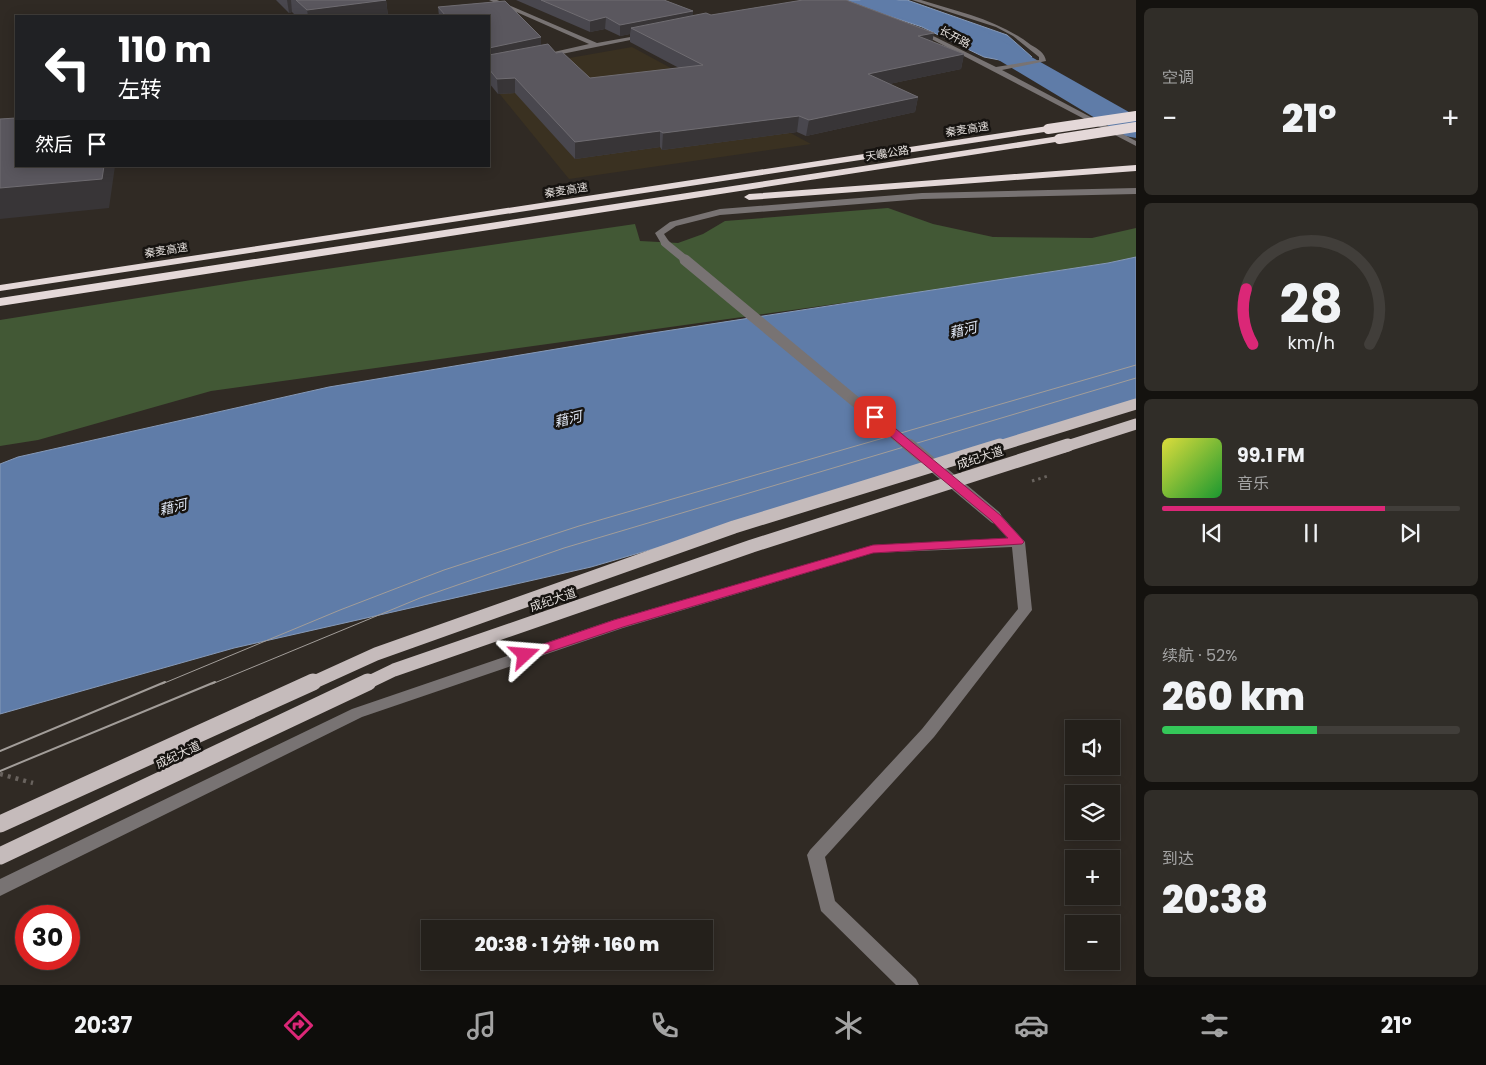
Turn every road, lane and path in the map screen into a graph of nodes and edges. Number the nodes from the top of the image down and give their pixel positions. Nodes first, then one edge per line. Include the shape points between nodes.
1 (492, 0) edge
2 (915, 0) edge
3 (914, 30) edge
4 (655, 34) edge
5 (596, 45) junction
6 (538, 57) edge
7 (993, 70) junction
8 (1136, 116) edge
9 (1136, 127) edge
10 (1136, 144) edge
11 (1136, 168) edge
12 (1136, 190) edge
13 (642, 204) junction
14 (0, 288) edge
15 (0, 302) edge
16 (1136, 404) edge
17 (1136, 424) edge
18 (1018, 542) junction
19 (0, 824) edge
20 (0, 856) edge
21 (0, 888) edge
22 (909, 985) edge

1 - 5 street
2 - 7 street via 998,26 1042,56 1043,61
3 - 7 street, 长开路
4 - 5 street
5 - 6 street
7 - 10 street, 长开路
8 - 14 highway, 秦麦高速, bridge
9 - 13 highway, 天巉公路, bridge
11 - 13 highway
12 - 18 street, bridge via 922,196 720,212 673,224 659,233 665,243 995,517
13 - 15 highway
16 - 19 main road, 成纪大道, bridge via 734,526 376,654
17 - 20 main road, 成纪大道, bridge via 752,546 394,670
18 - 21 street via 873,549 618,624 357,713
18 - 22 street via 1025,610 928,733 816,856 827,905

